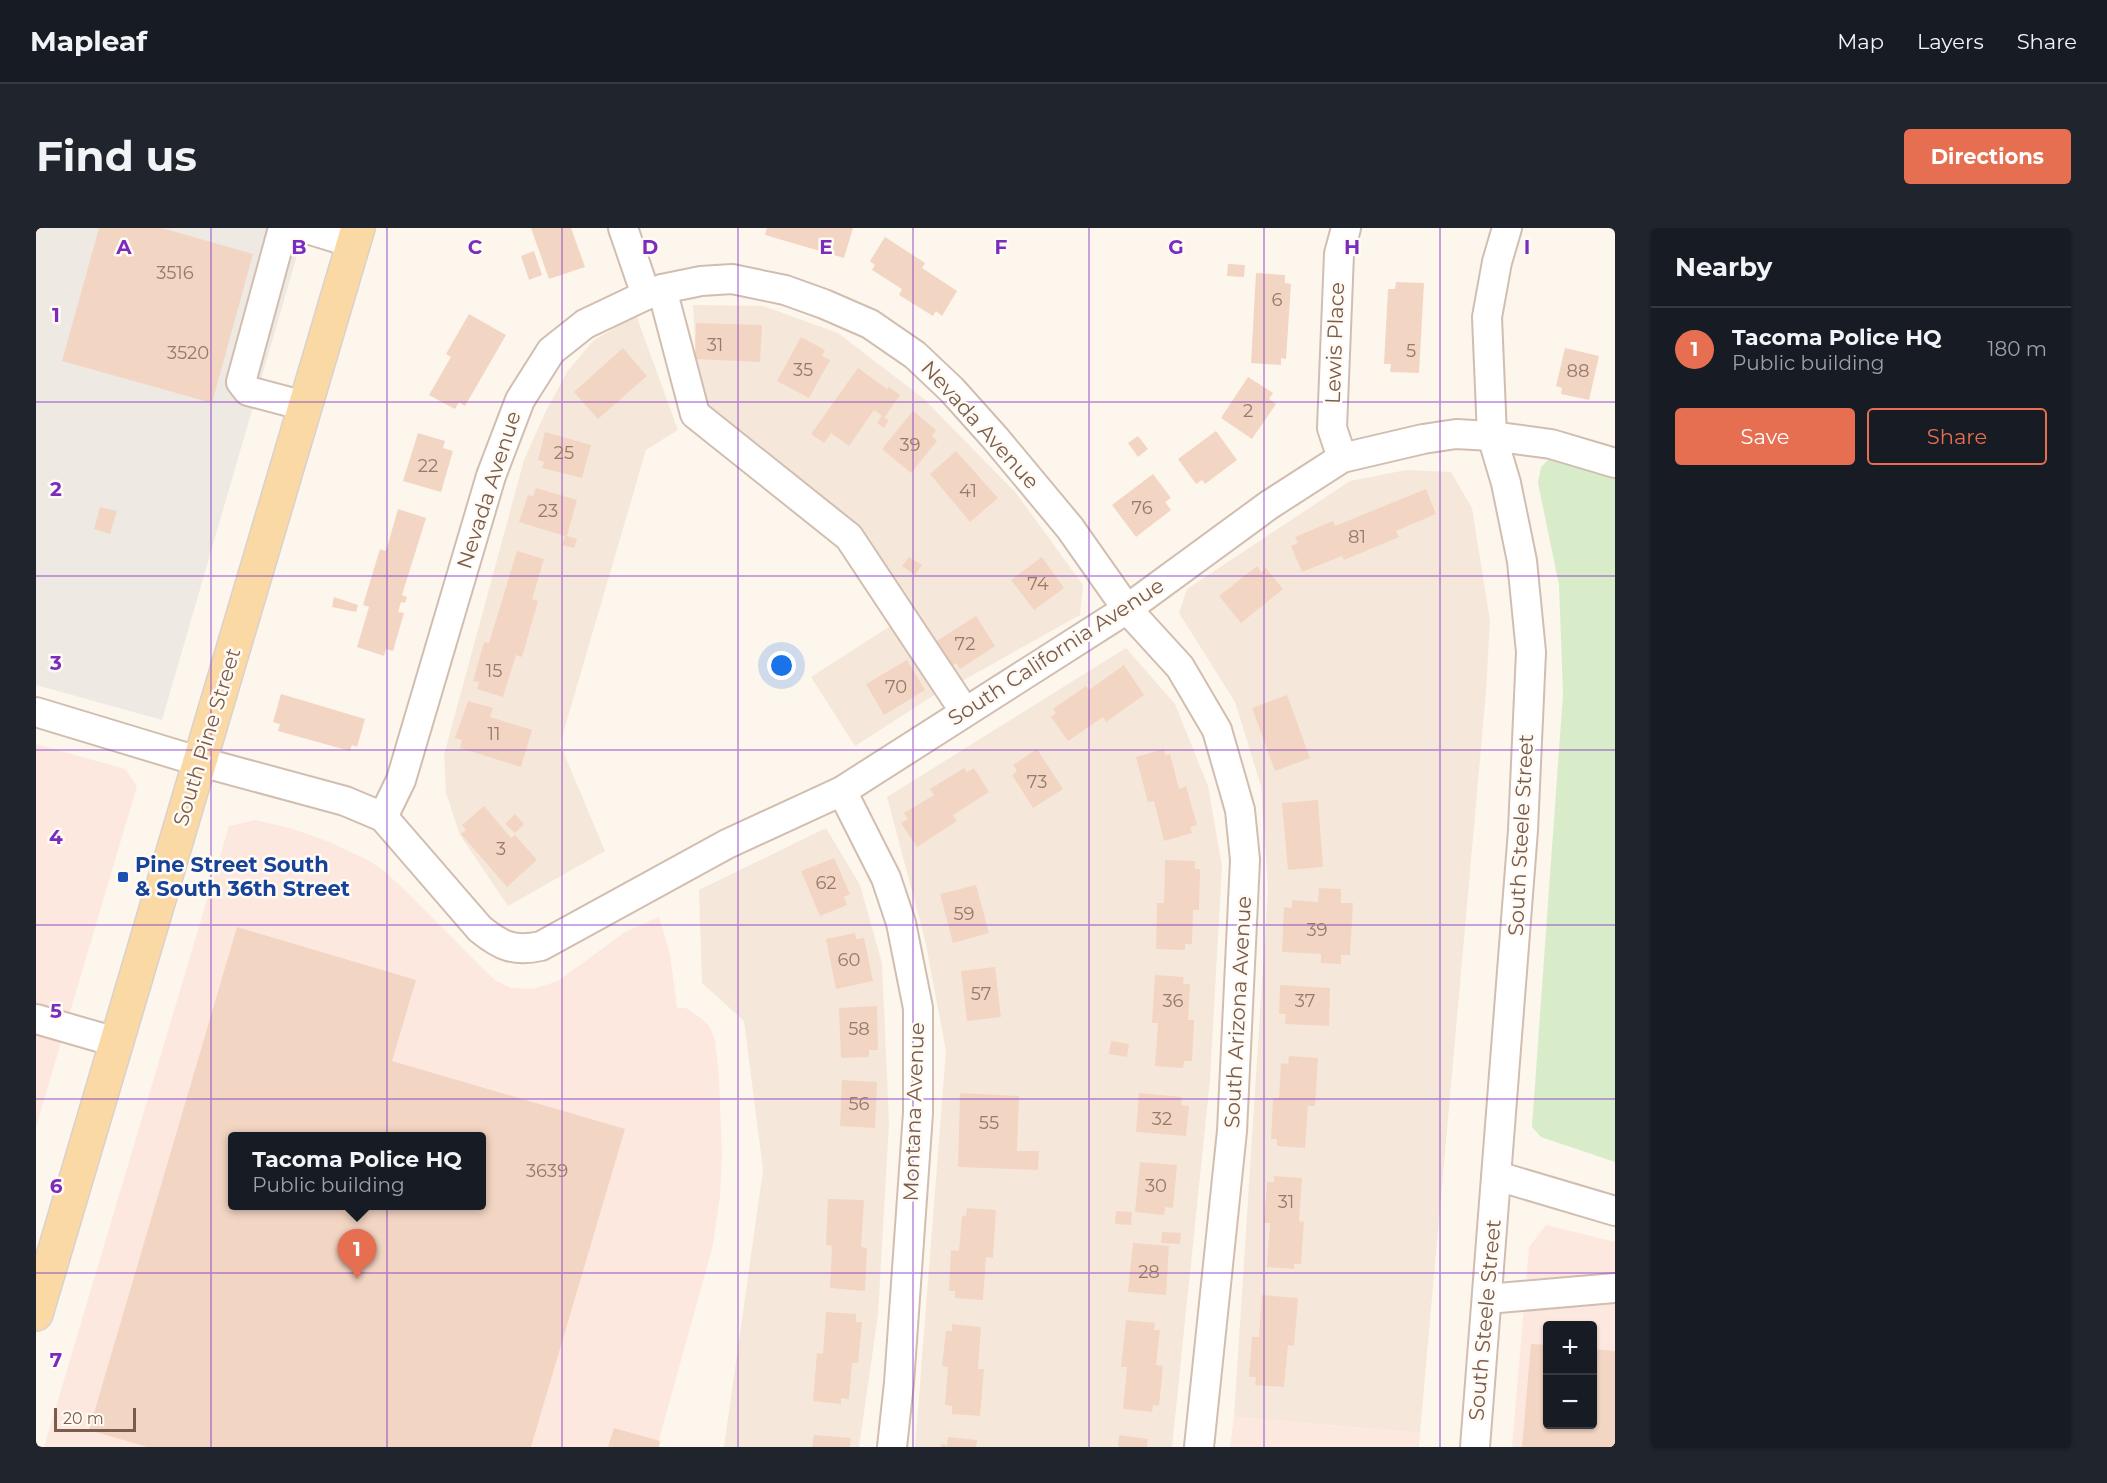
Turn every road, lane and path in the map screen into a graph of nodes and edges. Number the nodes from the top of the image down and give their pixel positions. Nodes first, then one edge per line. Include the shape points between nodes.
1 (283, 228) edge
2 (304, 228) edge
3 (623, 228) edge
4 (1346, 228) edge
5 (1507, 228) edge
6 (356, 235) edge
7 (654, 292) junction
8 (305, 406) junction
9 (1492, 436) junction
10 (1342, 458) junction
11 (1615, 463) edge
12 (1127, 609) junction
13 (36, 712) edge
14 (965, 712) junction
15 (201, 762) junction
16 (842, 791) junction
17 (383, 817) junction
18 (36, 1019) edge
19 (116, 1042) junction
20 (1497, 1176) junction
21 (1615, 1211) edge
22 (1615, 1288) edge
23 (1487, 1299) junction
24 (36, 1314) edge
25 (892, 1447) edge
26 (1199, 1447) edge
27 (1475, 1447) edge

1 - 8 street via 241,382 248,391
2 - 6 street
3 - 7 street
4 - 10 street, Lewis Place via 1339,254 1332,428
5 - 9 street, South Steele Street via 1487,317
6 - 8 main road, South Pine Street
7 - 12 street, Nevada Avenue via 701,281 732,279 785,290 870,324 915,355 952,390 1070,528
7 - 14 street via 695,414 849,537
7 - 17 street, Nevada Avenue via 585,324 552,351 520,400 491,476 401,780
8 - 15 main road, South Pine Street
9 - 10 street, South California Avenue via 1456,434
9 - 11 street, South California Avenue via 1551,444
9 - 20 street, South Steele Street via 1522,561 1531,652 1523,830
10 - 12 street, South California Avenue via 1269,505
12 - 14 street, South California Avenue
12 - 26 street, South Arizona Avenue via 1180,667 1217,730 1240,810 1245,860 1232,1131
13 - 15 street
14 - 16 street, South California Avenue
15 - 17 street via 345,801
15 - 19 main road, South Pine Street
16 - 17 street, South California Avenue via 727,844 531,948 511,948 480,930
16 - 25 street, Montana Avenue via 886,878 901,923 918,1008 918,1113
18 - 19 street
19 - 24 main road, South Pine Street
20 - 21 street
20 - 23 street, South Steele Street
22 - 23 street
23 - 27 street, South Steele Street

